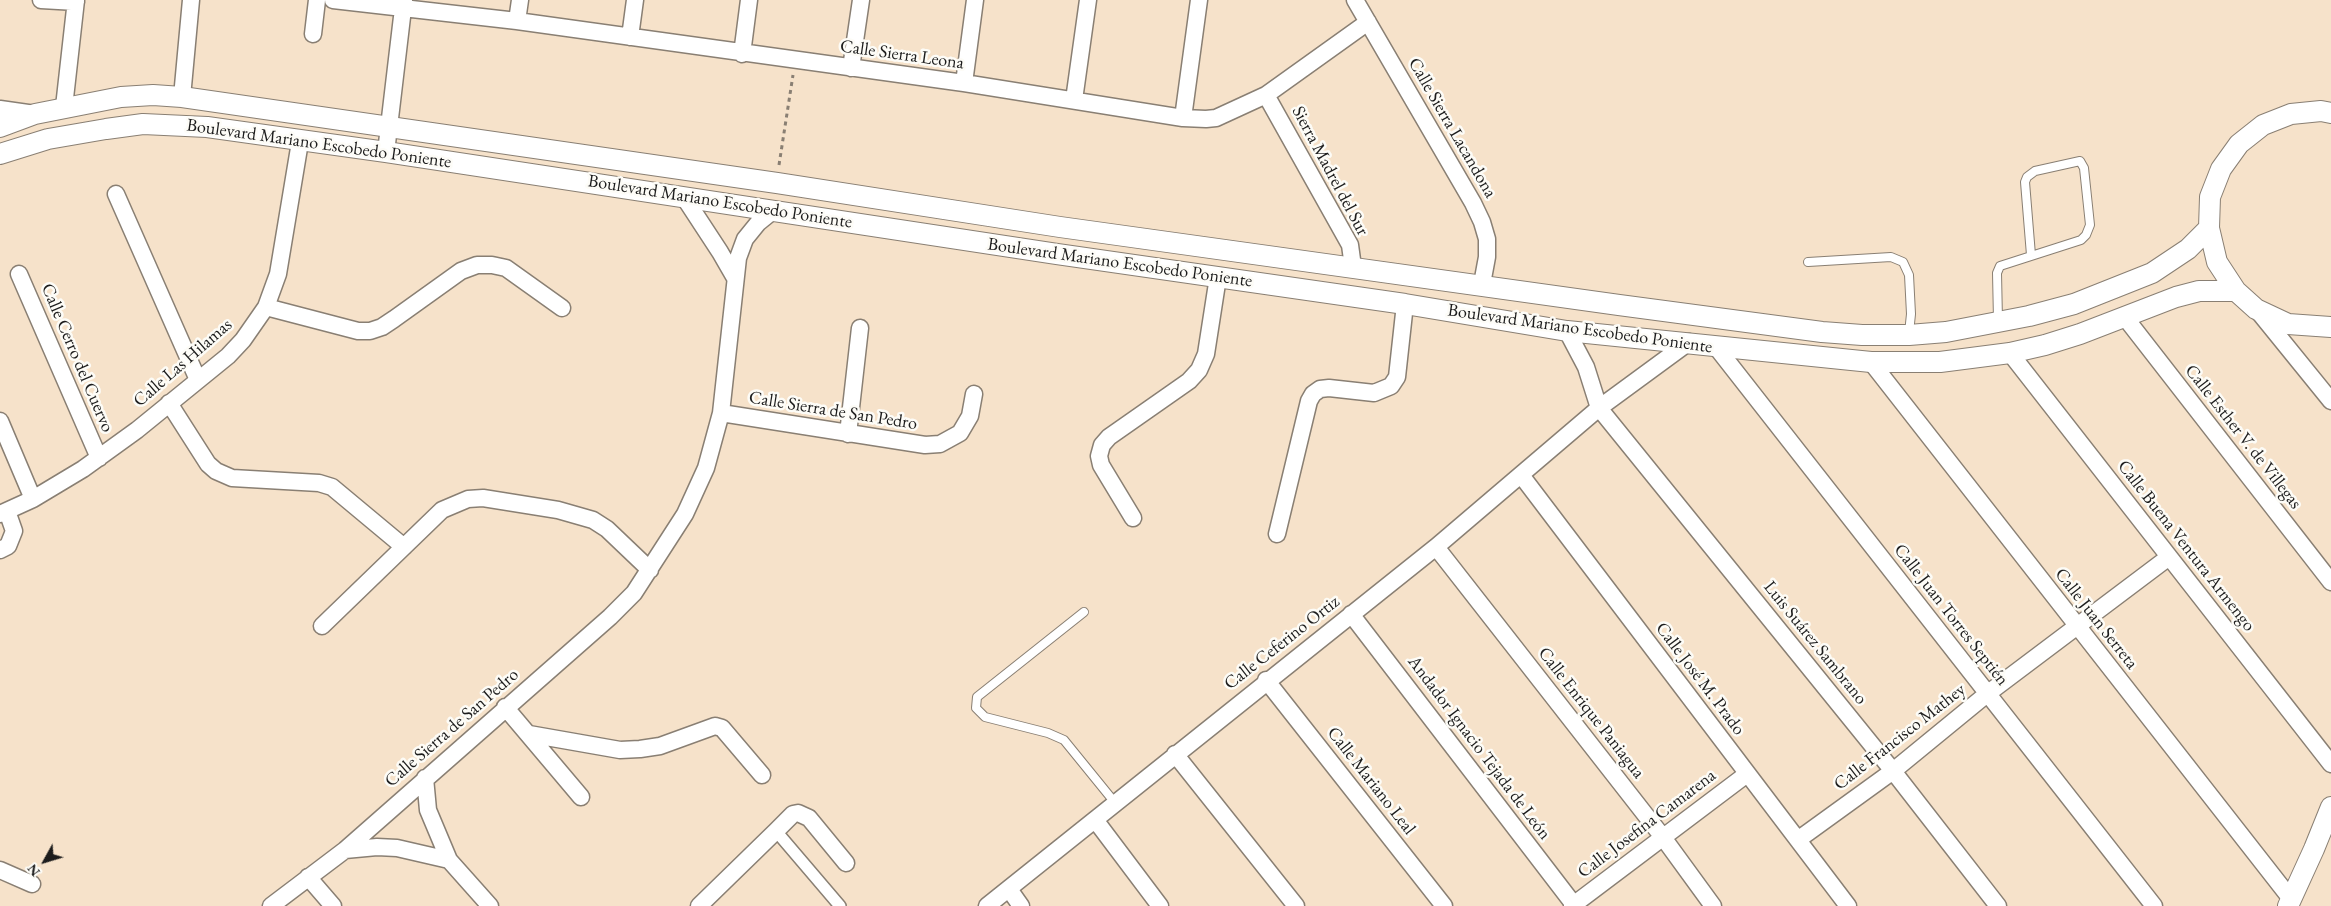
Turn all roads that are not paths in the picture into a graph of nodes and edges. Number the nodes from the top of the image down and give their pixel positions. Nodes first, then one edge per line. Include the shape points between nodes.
1 (41, 0) edge
2 (191, 0) edge
3 (317, 0) edge
4 (333, 0) edge
5 (520, 0) edge
6 (635, 0) edge
7 (749, 0) edge
8 (861, 0) edge
9 (976, 0) edge
10 (1088, 0) edge
11 (1199, 0) edge
12 (1355, 0) edge
13 (76, 1) edge
14 (404, 4) edge
15 (517, 21) junction
16 (1368, 22) junction
17 (313, 34) dead end
18 (630, 37) junction
19 (742, 54) junction
20 (852, 68) junction
21 (964, 84) junction
22 (1266, 95) junction
23 (182, 97) junction
24 (1074, 100) junction
25 (64, 107) junction
26 (0, 109) edge
27 (2331, 113) edge
28 (35, 114) junction
29 (1182, 118) junction
30 (0, 127) edge
31 (389, 128) junction
32 (300, 142) junction
33 (386, 152) junction
34 (0, 154) edge
35 (116, 194) dead end
36 (684, 196) junction
37 (774, 210) junction
38 (1060, 227) junction
39 (2209, 228) junction
40 (1057, 254) junction
41 (2031, 255) junction
42 (1808, 262) dead end
43 (1352, 267) junction
44 (19, 274) dead end
45 (1218, 277) junction
46 (735, 278) junction
47 (1482, 284) junction
48 (2236, 292) junction
49 (1405, 304) junction
50 (266, 307) junction
51 (562, 308) dead end
52 (2256, 309) junction
53 (2124, 316) junction
54 (1998, 322) junction
55 (2331, 327) edge
56 (860, 328) dead end
57 (1567, 331) junction
58 (1909, 335) junction
59 (1689, 342) junction
60 (1718, 348) junction
61 (2010, 352) junction
62 (1871, 362) junction
63 (198, 380) junction
64 (974, 394) dead end
65 (2331, 401) edge
66 (169, 403) junction
67 (1598, 408) junction
68 (721, 414) junction
69 (0, 421) edge
70 (848, 434) junction
71 (99, 458) junction
72 (1521, 475) junction
73 (33, 499) junction
74 (4, 513) edge
75 (1133, 518) dead end
76 (1277, 534) dead end
77 (404, 547) junction
78 (1436, 547) junction
79 (0, 550) edge
80 (2169, 557) junction
81 (650, 570) junction
82 (2331, 582) edge
83 (1084, 612) dead end
84 (1351, 614) junction
85 (322, 626) dead end
86 (2077, 627) junction
87 (1266, 680) junction
88 (1987, 694) junction
89 (505, 708) junction
90 (529, 734) junction
91 (1175, 754) junction
92 (2331, 764) edge
93 (1893, 771) junction
94 (1746, 774) junction
95 (762, 775) dead end
96 (425, 778) junction
97 (581, 797) dead end
98 (1116, 804) junction
99 (2331, 807) edge
100 (1096, 820) junction
101 (776, 831) junction
102 (1662, 836) junction
103 (1799, 839) junction
104 (345, 850) junction
105 (449, 860) junction
106 (846, 863) dead end
107 (0, 870) edge
108 (308, 877) junction
109 (32, 884) dead end
110 (1009, 889) junction
111 (2289, 902) edge
112 (271, 906) edge
113 (333, 906) edge
114 (490, 906) edge
115 (699, 906) edge
116 (840, 906) edge
117 (987, 906) edge
118 (1021, 906) edge
119 (1160, 906) edge
120 (1296, 906) edge
121 (1444, 906) edge
122 (1574, 906) edge
123 (1713, 906) edge
124 (1848, 906) edge
125 (1998, 906) edge
126 (2154, 906) edge

1 - 13 street
2 - 23 street
3 - 17 street
4 - 14 street, Calle Sierra Leona
5 - 15 street
6 - 18 street
7 - 19 street
8 - 20 street
9 - 21 street
10 - 24 street
11 - 29 street
12 - 16 street, Calle Sierra Lacandona
13 - 25 street
14 - 15 street, Calle Sierra Leona
14 - 31 street
15 - 18 street, Calle Sierra Leona
16 - 22 street, Calle Sierra Leona
16 - 47 street, Calle Sierra Lacandona via 1482,222 1487,257
18 - 19 street, Calle Sierra Leona
19 - 20 street, Calle Sierra Leona
20 - 21 street, Calle Sierra Leona
21 - 24 street, Calle Sierra Leona
22 - 29 street, Calle Sierra Leona via 1216,118
22 - 43 street, Sierra Madrel del Sur via 1350,244
23 - 25 street, Boulevard Mariano Escobedo Poniente via 122,97
23 - 31 street, Boulevard Mariano Escobedo Poniente
24 - 29 street, Calle Sierra Leona
25 - 28 street, Boulevard Mariano Escobedo Poniente
26 - 28 street
27 - 39 street via 2291,114 2263,125 2238,144 2221,168 2210,197
28 - 30 street, Boulevard Mariano Escobedo Poniente
31 - 33 street
31 - 38 street, Boulevard Mariano Escobedo Poniente
32 - 33 street, Boulevard Mariano Escobedo Poniente
32 - 34 street, Boulevard Mariano Escobedo Poniente via 207,127 144,124 48,139
32 - 50 street, Calle Las Hilamas via 278,274
33 - 36 street, Boulevard Mariano Escobedo Poniente
35 - 63 street
36 - 37 street, Boulevard Mariano Escobedo Poniente
36 - 46 street
37 - 40 street, Boulevard Mariano Escobedo Poniente
37 - 46 street, Calle Sierra de San Pedro via 758,222 746,239 738,258
38 - 40 street
38 - 43 street, Boulevard Mariano Escobedo Poniente
39 - 48 street via 2217,262
39 - 54 street, Boulevard Mariano Escobedo Poniente via 2188,249 2152,273 2074,304
40 - 45 street, Boulevard Mariano Escobedo Poniente
41 - 41 lane via 2081,240 2086,235 2090,225 2084,168 2080,161 2035,171 2027,177
41 - 54 lane via 2000,266 1996,273
42 - 58 lane via 1891,257 1903,262 1909,274
43 - 47 street, Boulevard Mariano Escobedo Poniente
44 - 71 street, Calle Cerro del Cuervo
45 - 49 street, Boulevard Mariano Escobedo Poniente
45 - 75 street via 1206,354 1199,370 1189,381 1102,445 1101,465
46 - 68 street, Calle Sierra de San Pedro
47 - 58 street, Boulevard Mariano Escobedo Poniente via 1822,332
48 - 52 street
48 - 53 street, Boulevard Mariano Escobedo Poniente via 2199,291
49 - 57 street, Boulevard Mariano Escobedo Poniente
49 - 76 street via 1396,377 1391,386 1374,393 1320,389 1309,401
50 - 51 street via 358,331 370,331 382,327 461,271 492,264 506,268
50 - 63 street, Calle Las Hilamas via 244,340
52 - 55 street via 2288,324
52 - 65 street
53 - 61 street, Boulevard Mariano Escobedo Poniente via 2080,334
53 - 82 street, Calle Esther V. de Villegas
54 - 58 street, Boulevard Mariano Escobedo Poniente
56 - 70 street
57 - 59 street, Boulevard Mariano Escobedo Poniente
57 - 67 street via 1586,367
59 - 60 street, Boulevard Mariano Escobedo Poniente
59 - 67 street, Calle Ceferino Ortiz
60 - 62 street, Boulevard Mariano Escobedo Poniente
60 - 88 street, Calle Juan Torres Septién
61 - 62 street, Boulevard Mariano Escobedo Poniente via 1940,362
61 - 80 street, Calle Buena Ventura Armengo
62 - 86 street, Calle Juan Serreta
63 - 66 street, Calle Las Hilamas
64 - 70 street, Calle Sierra de San Pedro via 967,424 960,433 940,444 925,445
66 - 71 street, Calle Las Hilamas
66 - 77 street via 208,464 216,471 232,478 319,483 332,487
67 - 72 street, Calle Ceferino Ortiz
67 - 93 street, Luis Suárez Sambrano
68 - 70 street, Calle Sierra de San Pedro
68 - 81 street, Calle Sierra de San Pedro via 698,489 674,535
69 - 73 street
71 - 73 street, Calle Las Hilamas
72 - 78 street, Calle Ceferino Ortiz
72 - 94 street, Calle José M. Prado
73 - 74 street, Calle Las Hilamas
74 - 79 street via 14,531 8,546
77 - 81 street via 442,510 468,498 483,498 558,510 593,520
77 - 85 street
78 - 84 street, Calle Ceferino Ortiz
78 - 102 street, Calle Enrique Paniagua
80 - 86 street, Calle Francisco Mathey
80 - 92 street, Calle Buena Ventura Armengo
81 - 89 street, Calle Sierra de San Pedro via 634,593 610,617
83 - 98 lane via 977,697 976,708 985,717 1064,740
84 - 87 street, Calle Ceferino Ortiz
84 - 122 street, Andador Ignacio Tejada de León
86 - 88 street, Calle Francisco Mathey
86 - 111 street, Calle Juan Serreta
87 - 91 street, Calle Ceferino Ortiz
87 - 121 street, Calle Mariano Leal
88 - 93 street, Calle Francisco Mathey
88 - 126 street, Calle Juan Torres Septién
89 - 90 street
89 - 96 street, Calle Sierra de San Pedro
90 - 95 street via 620,750 660,746 715,726 722,728
90 - 97 street
91 - 98 street, Calle Ceferino Ortiz
91 - 120 street
93 - 103 street, Calle Francisco Mathey
93 - 125 street, Luis Suárez Sambrano
94 - 102 street, Calle Josefina Camarena
94 - 103 street, Calle José M. Prado
96 - 104 street, Calle Sierra de San Pedro
96 - 105 street via 428,810
98 - 100 street, Calle Ceferino Ortiz
99 - 111 street
100 - 110 street, Calle Ceferino Ortiz
100 - 119 street
101 - 106 street via 793,814 803,813
101 - 115 street
101 - 116 street
102 - 122 street, Calle Josefina Camarena
102 - 123 street, Calle Enrique Paniagua
103 - 124 street, Calle José M. Prado
104 - 105 street via 397,848
104 - 108 street, Calle Sierra de San Pedro
105 - 114 street
107 - 109 street
108 - 112 street, Calle Sierra de San Pedro
108 - 113 street
110 - 117 street, Calle Ceferino Ortiz
110 - 118 street

